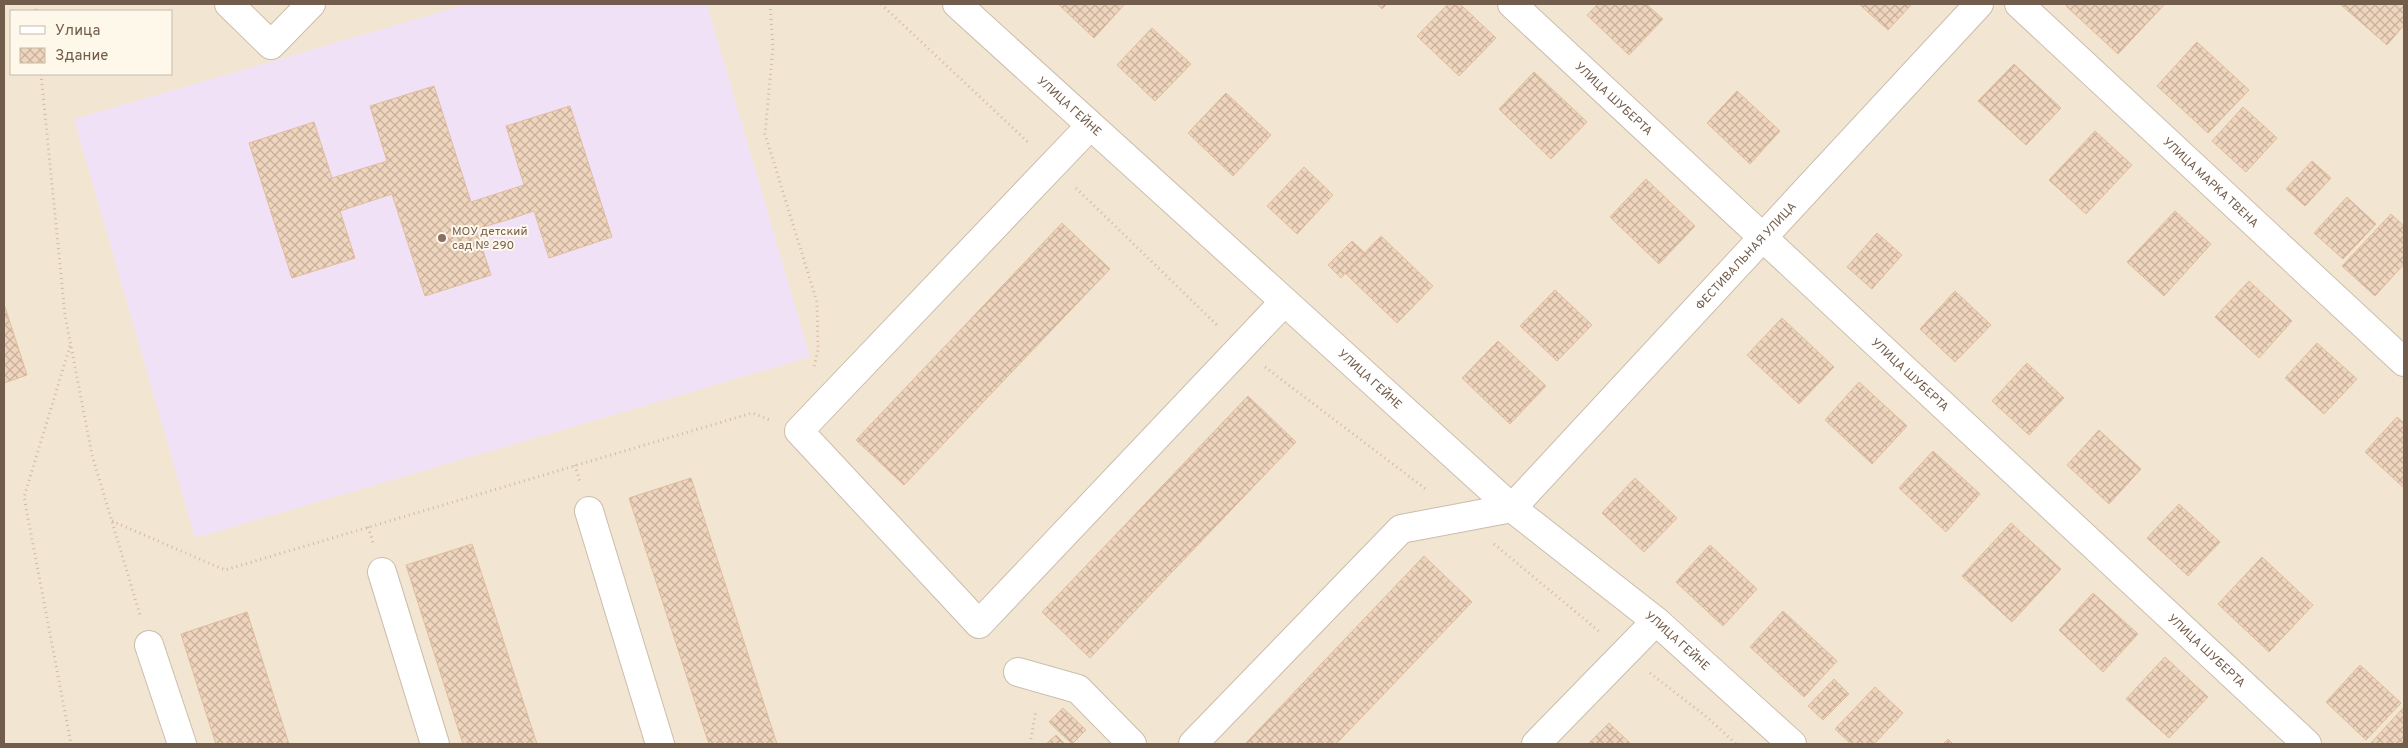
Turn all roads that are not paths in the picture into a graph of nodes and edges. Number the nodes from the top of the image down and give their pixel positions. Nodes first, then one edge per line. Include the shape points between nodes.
1 (229, 4) edge
2 (311, 4) edge
3 (957, 4) edge
4 (1512, 4) edge
5 (1979, 4) edge
6 (2019, 4) edge
7 (1090, 126) junction
8 (1763, 238) junction
9 (1284, 302) junction
10 (2404, 362) edge
11 (1512, 508) junction
12 (589, 511) dead end
13 (382, 572) dead end
14 (1656, 621) junction
15 (149, 645) road end
16 (1018, 672) dead end
17 (182, 744) edge
18 (435, 744) edge
19 (660, 744) edge
20 (1132, 744) edge
21 (1193, 744) edge
22 (1536, 744) edge
23 (1792, 744) edge
24 (2307, 744) edge

1 - 2 street via 271,45
3 - 7 street, УЛИЦА ГЕЙНЕ
4 - 8 street, УЛИЦА ШУБЕРТА
5 - 8 street, ФЕСТИВАЛЬНАЯ УЛИЦА
6 - 10 street, УЛИЦА МАРКА ТВЕНА
7 - 9 street, УЛИЦА ГЕЙНЕ
7 - 9 street via 799,431 979,624
8 - 11 street, ФЕСТИВАЛЬНАЯ УЛИЦА
8 - 24 street, УЛИЦА ШУБЕРТА
9 - 11 street, УЛИЦА ГЕЙНЕ
11 - 14 street, УЛИЦА ГЕЙНЕ
11 - 21 street via 1401,529
12 - 19 street
13 - 18 street
14 - 22 street
14 - 23 street, УЛИЦА ГЕЙНЕ
15 - 17 street
16 - 20 street via 1078,690

